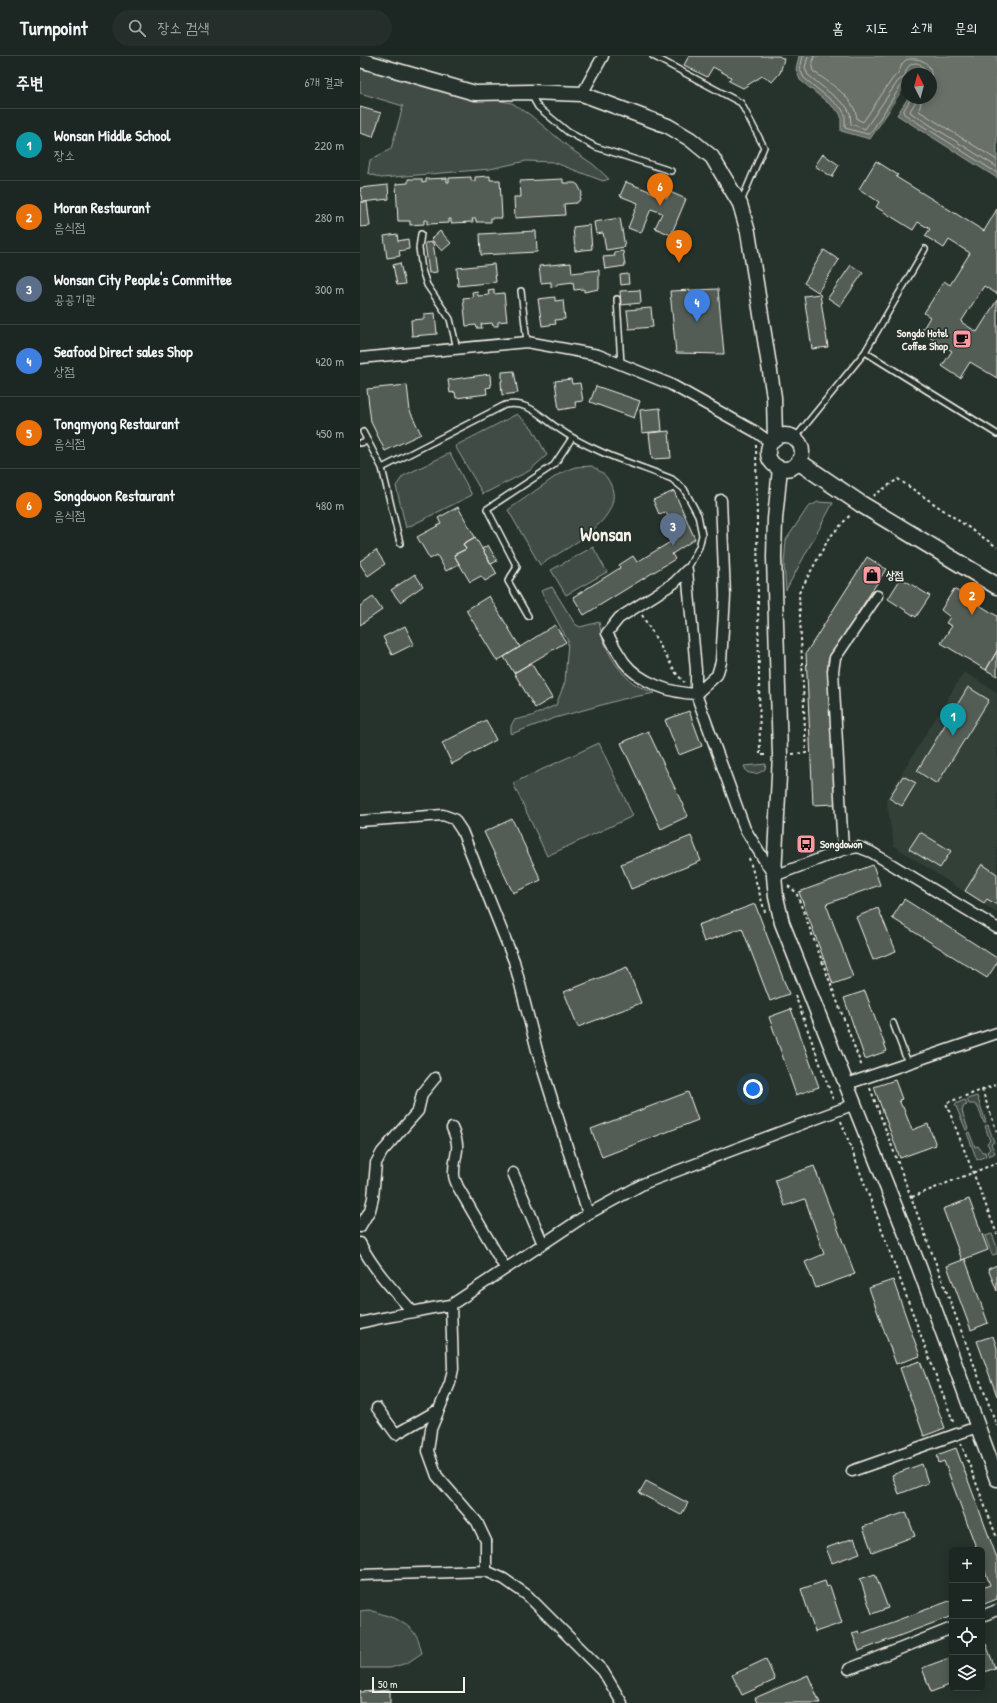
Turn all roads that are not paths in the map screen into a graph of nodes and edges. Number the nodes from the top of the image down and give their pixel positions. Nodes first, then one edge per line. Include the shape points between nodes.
1 (603, 56) edge
2 (653, 56) edge
3 (360, 60) edge
4 (530, 92) junction
5 (582, 94) junction
6 (672, 171) dead end
7 (740, 204) junction
8 (421, 234) dead end
9 (925, 249) dead end
10 (521, 291) dead end
11 (617, 299) dead end
12 (527, 342) junction
13 (457, 349) junction
14 (865, 352) junction
15 (360, 358) edge
16 (621, 364) junction
17 (363, 432) dead end
18 (997, 434) edge
19 (572, 438) junction
20 (795, 438) junction
21 (773, 440) junction
22 (368, 441) junction
23 (360, 443) edge
24 (798, 462) junction
25 (382, 468) junction
26 (780, 468) junction
27 (721, 500) dead end
28 (400, 543) dead end
29 (687, 570) junction
30 (997, 586) edge
31 (877, 596) dead end
32 (528, 616) dead end
33 (696, 694) junction
34 (360, 821) edge
35 (843, 850) junction
36 (774, 876) junction
37 (997, 928) edge
38 (893, 1024) dead end
39 (997, 1033) edge
40 (908, 1063) junction
41 (435, 1078) dead end
42 (847, 1084) junction
43 (855, 1104) junction
44 (452, 1128) dead end
45 (513, 1173) dead end
46 (588, 1214) junction
47 (360, 1227) edge
48 (360, 1243) edge
49 (543, 1244) junction
50 (505, 1268) junction
51 (451, 1305) junction
52 (413, 1312) junction
53 (360, 1323) edge
54 (377, 1408) dead end
55 (438, 1410) junction
56 (977, 1427) junction
57 (852, 1471) dead end
58 (997, 1479) edge
59 (486, 1571) junction
60 (360, 1575) edge
61 (997, 1610) edge
62 (985, 1615) edge
63 (949, 1629) edge
64 (849, 1669) dead end
65 (622, 1703) edge

1 - 5 street
2 - 7 lane via 741,103 764,147
3 - 4 main road via 475,93
4 - 5 main road
4 - 6 lane via 538,107 568,132 596,147
5 - 7 main road via 668,126 690,139 712,157
7 - 21 main road via 748,232 774,397
8 - 13 lane via 419,248 422,270 427,285 450,319
9 - 14 lane
10 - 12 lane
11 - 16 lane
12 - 13 street
12 - 16 street via 598,355
13 - 15 street
14 - 18 lane
14 - 20 lane
16 - 21 street via 670,384
17 - 22 lane
19 - 25 lane via 527,406 516,403 505,405
19 - 29 lane via 672,479 684,489 698,515 702,535
19 - 32 lane via 554,465 487,509 517,568 508,581
20 - 21 main road via 785,435
20 - 24 main road via 801,447 801,458
21 - 26 main road via 768,448 769,458
22 - 23 lane
22 - 25 lane
24 - 26 main road via 790,468
24 - 30 main road via 861,504
25 - 28 lane
26 - 36 main road via 774,557 780,755
27 - 33 street via 725,596 721,662 717,675
29 - 33 street
29 - 33 street via 674,583 619,618 606,633 624,662 636,675 680,693
31 - 35 street via 835,658 832,671
33 - 36 street via 746,830
34 - 46 street via 443,815 454,819 462,831 514,961 538,1054
35 - 36 street
35 - 37 street via 858,847 871,852
36 - 42 main road via 782,923
38 - 40 lane
39 - 40 street
40 - 42 street
41 - 47 street via 422,1094 418,1111 382,1152 376,1163 370,1210
42 - 43 main road
43 - 46 street via 645,1184
43 - 56 main road via 919,1267
44 - 50 street via 457,1139 458,1152 454,1176 458,1187
45 - 49 street
46 - 49 street
48 - 52 street via 382,1277
49 - 50 street
50 - 51 street
51 - 52 street
51 - 55 street via 453,1368 450,1383
52 - 53 street
54 - 55 street via 396,1434
55 - 59 street via 431,1429 428,1451 437,1476 477,1522 486,1541
56 - 57 street
56 - 58 main road
59 - 60 street
59 - 65 street via 504,1579 527,1595 603,1671
61 - 62 street
63 - 64 street

